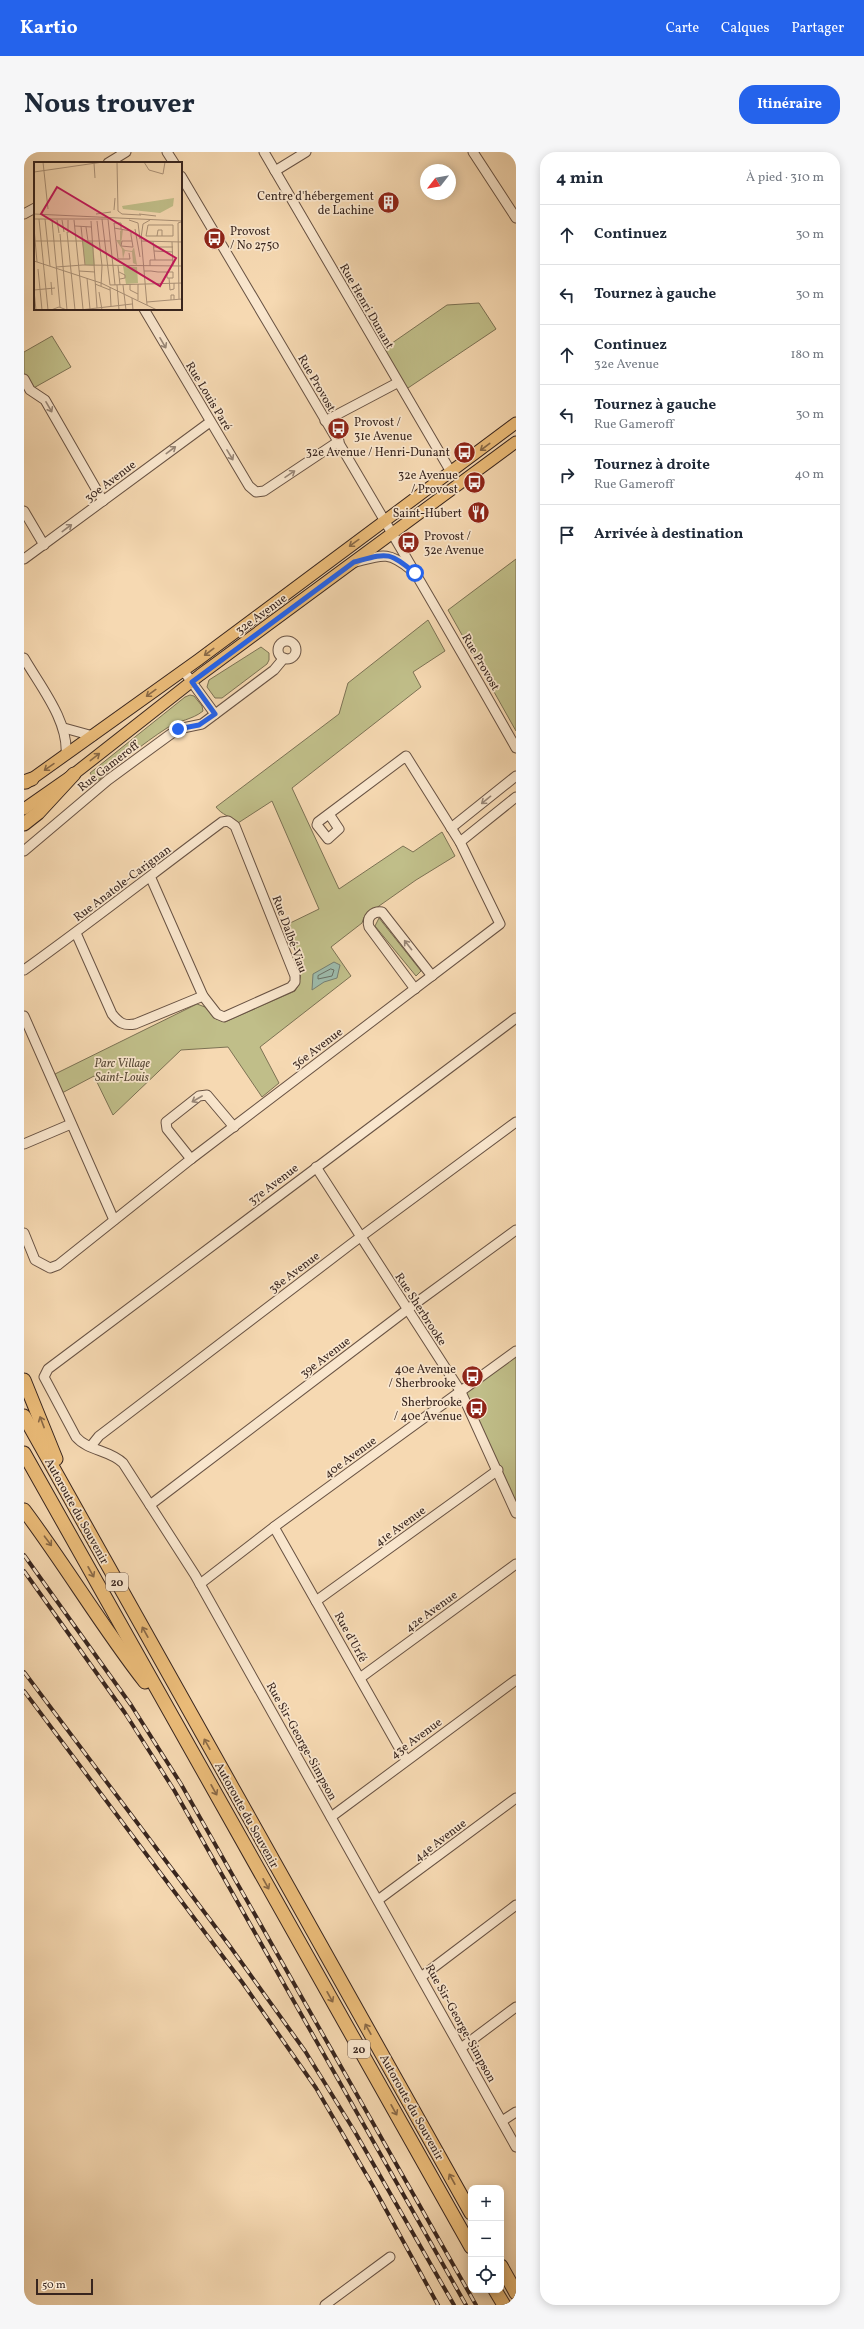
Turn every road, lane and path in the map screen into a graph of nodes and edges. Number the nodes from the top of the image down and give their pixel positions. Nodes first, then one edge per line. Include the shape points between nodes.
1 (126, 152) edge
2 (167, 152) edge
3 (264, 152) edge
4 (306, 152) edge
5 (473, 152) edge
6 (110, 162) edge
7 (173, 162) edge
8 (275, 171) junction
9 (182, 178) edge
10 (34, 209) edge
11 (24, 214) edge
12 (516, 218) edge
13 (145, 310) edge
14 (24, 379) edge
15 (397, 382) junction
16 (325, 421) junction
17 (210, 422) junction
18 (516, 423) edge
19 (339, 441) junction
20 (516, 442) edge
21 (451, 472) junction
22 (103, 501) junction
23 (24, 511) edge
24 (385, 520) junction
25 (393, 534) junction
26 (44, 545) junction
27 (24, 559) edge
28 (354, 562) junction
29 (415, 573) junction
30 (24, 658) edge
31 (284, 658) dead end
32 (183, 670) junction
33 (192, 682) junction
34 (215, 714) junction
35 (64, 728) junction
36 (93, 736) junction
37 (516, 748) edge
38 (66, 755) junction
39 (74, 774) junction
40 (516, 776) edge
41 (27, 782) edge
42 (516, 797) edge
43 (24, 809) edge
44 (329, 814) dead end
45 (24, 824) edge
46 (235, 826) joint
47 (451, 828) junction
48 (460, 842) junction
49 (24, 851) edge
50 (150, 876) junction
51 (76, 933) junction
52 (24, 970) edge
53 (432, 976) junction
54 (415, 989) junction
55 (203, 996) junction
56 (24, 1016) edge
57 (516, 1018) edge
58 (27, 1034) edge
59 (516, 1122) edge
60 (71, 1124) junction
61 (234, 1127) junction
62 (24, 1144) edge
63 (191, 1160) junction
64 (316, 1167) junction
65 (114, 1220) junction
66 (516, 1230) edge
67 (24, 1233) edge
68 (360, 1237) junction
69 (408, 1309) junction
70 (516, 1351) edge
71 (46, 1371) joint
72 (24, 1380) edge
73 (461, 1392) junction
74 (24, 1416) edge
75 (91, 1446) junction
76 (24, 1453) edge
77 (24, 1461) edge
78 (498, 1470) junction
79 (71, 1498) junction
80 (51, 1501) junction
81 (150, 1505) junction
82 (24, 1510) edge
83 (516, 1513) edge
84 (274, 1527) junction
85 (516, 1564) edge
86 (200, 1584) junction
87 (316, 1601) junction
88 (360, 1678) junction
89 (516, 1680) edge
90 (174, 1720) junction
91 (406, 1760) junction
92 (516, 1798) edge
93 (331, 1817) junction
94 (378, 1900) junction
95 (516, 1905) edge
96 (421, 1977) junction
97 (516, 2007) edge
98 (461, 2048) junction
99 (516, 2112) edge
100 (502, 2121) junction
101 (516, 2147) edge
102 (468, 2208) edge
103 (468, 2242) edge
104 (390, 2257) dead end
105 (504, 2271) edge
106 (497, 2293) edge
107 (516, 2293) edge
108 (325, 2305) edge
109 (504, 2305) edge

1 - 6 street
2 - 7 street
3 - 8 street, Rue Henri Dunant
4 - 8 street
5 - 12 street
8 - 15 street, Rue Henri Dunant
9 - 16 street, Rue Provost
10 - 11 street
13 -> 17 street, Rue Louis Paré
14 -> 22 street via 30,390 45,400
15 - 16 street
15 - 21 street, Rue Henri Dunant
16 - 19 street, Rue Provost
17 -> 19 street, Rue Louis Paré via 249,486 256,492 264,491
22 -> 17 street, 30e Avenue
18 -> 21 main road, 32e Avenue
19 - 24 street, Rue Provost
20 - 25 main road, 32e Avenue
21 - 24 main road, 32e Avenue
26 -> 22 street, 30e Avenue
23 - 26 street
24 - 25 street, Rue Provost
24 -> 32 main road, 32e Avenue
25 - 28 main road, 32e Avenue
25 - 29 street, Rue Provost
26 - 27 street, 30e Avenue
28 - 29 street via 391,555
28 - 33 main road, 32e Avenue
29 - 37 street, Rue Provost
30 - 35 street
31 - 34 street, Rue Gameroff via 274,670
32 - 33 street
32 -> 36 main road, 32e Avenue
33 - 34 street
39 -> 33 main road, 32e Avenue
34 - 49 street, Rue Gameroff via 199,725 178,729 168,736 108,780
35 - 36 street
35 - 38 street
36 - 38 main road, 32e Avenue
38 -> 41 main road, 32e Avenue
39 - 43 main road, 32e Avenue
39 - 45 highway via 38,813
40 -> 47 street
42 - 48 street
44 - 47 street, 36e Avenue via 406,756
46 - 50 street, Rue Anatole-Carignan via 222,822
46 - 55 street, Rue Dalbé-Viau via 295,976 295,982 291,987 224,1016 217,1014
47 - 48 street, 36e Avenue
48 - 53 street, 36e Avenue via 500,924
50 - 51 street, Rue Anatole-Carignan
50 - 55 street, Rue Dalbé-Viau
51 - 52 street, Rue Anatole-Carignan
51 - 55 street via 112,1014 118,1022 135,1024
53 - 54 street, 36e Avenue
53 -> 54 street via 382,912 376,911 369,916 369,927
54 - 61 street, 36e Avenue
56 - 58 street
57 - 64 street, 37e Avenue
58 - 60 street
59 - 68 street, 38e Avenue
60 - 62 street
60 - 65 street
61 - 63 street, 36e Avenue
61 -> 63 street via 207,1095 199,1096 166,1122 167,1129
63 - 65 street, 36e Avenue
64 - 68 street, Rue Sherbrooke
64 - 71 street, 37e Avenue
65 - 67 street, 36e Avenue via 50,1268 35,1260
66 - 69 street, 39e Avenue
68 - 69 street, Rue Sherbrooke
68 - 75 street, 38e Avenue via 99,1436
69 - 73 street, Rue Sherbrooke
69 - 81 street, 39e Avenue
70 - 73 street, 40e Avenue
71 - 75 street, Rue Sir-George-Simpson via 44,1378 75,1435 82,1443
79 -> 72 highway
73 - 78 street, Rue Sherbrooke
73 - 84 street, 40e Avenue
74 - 79 highway, Autoroute du Souvenir / 20
75 - 81 street, Rue Sir-George-Simpson via 113,1454 123,1463
76 - 80 highway, Autoroute du Souvenir / 20
77 - 80 highway
78 - 83 street, Rue Sherbrooke
78 - 87 street, 41e Avenue
102 -> 79 highway, Autoroute du Souvenir / 20
80 -> 90 highway, Autoroute du Souvenir / 20
81 - 86 street, Rue Sir-George-Simpson
82 -> 90 highway via 68,1569 116,1645
84 - 86 street, 40e Avenue
84 - 87 street, Rue d'Urfé
85 - 88 street, 42e Avenue
86 - 93 street, Rue Sir-George-Simpson
87 - 88 street, Rue d'Urfé
88 - 91 street, Rue d'Urfé
89 - 91 street, 43e Avenue
90 -> 103 highway, Autoroute du Souvenir / 20
91 - 93 street, 43e Avenue
92 - 94 street, 44e Avenue
93 - 94 street, Rue Sir-George-Simpson
94 - 96 street, Rue Sir-George-Simpson
95 - 96 street
96 - 98 street, Rue Sir-George-Simpson
97 - 98 street
98 - 100 street, Rue Sir-George-Simpson
99 - 100 street
100 - 101 street, Rue Sir-George-Simpson
104 - 108 street
105 - 107 highway
106 - 109 highway

